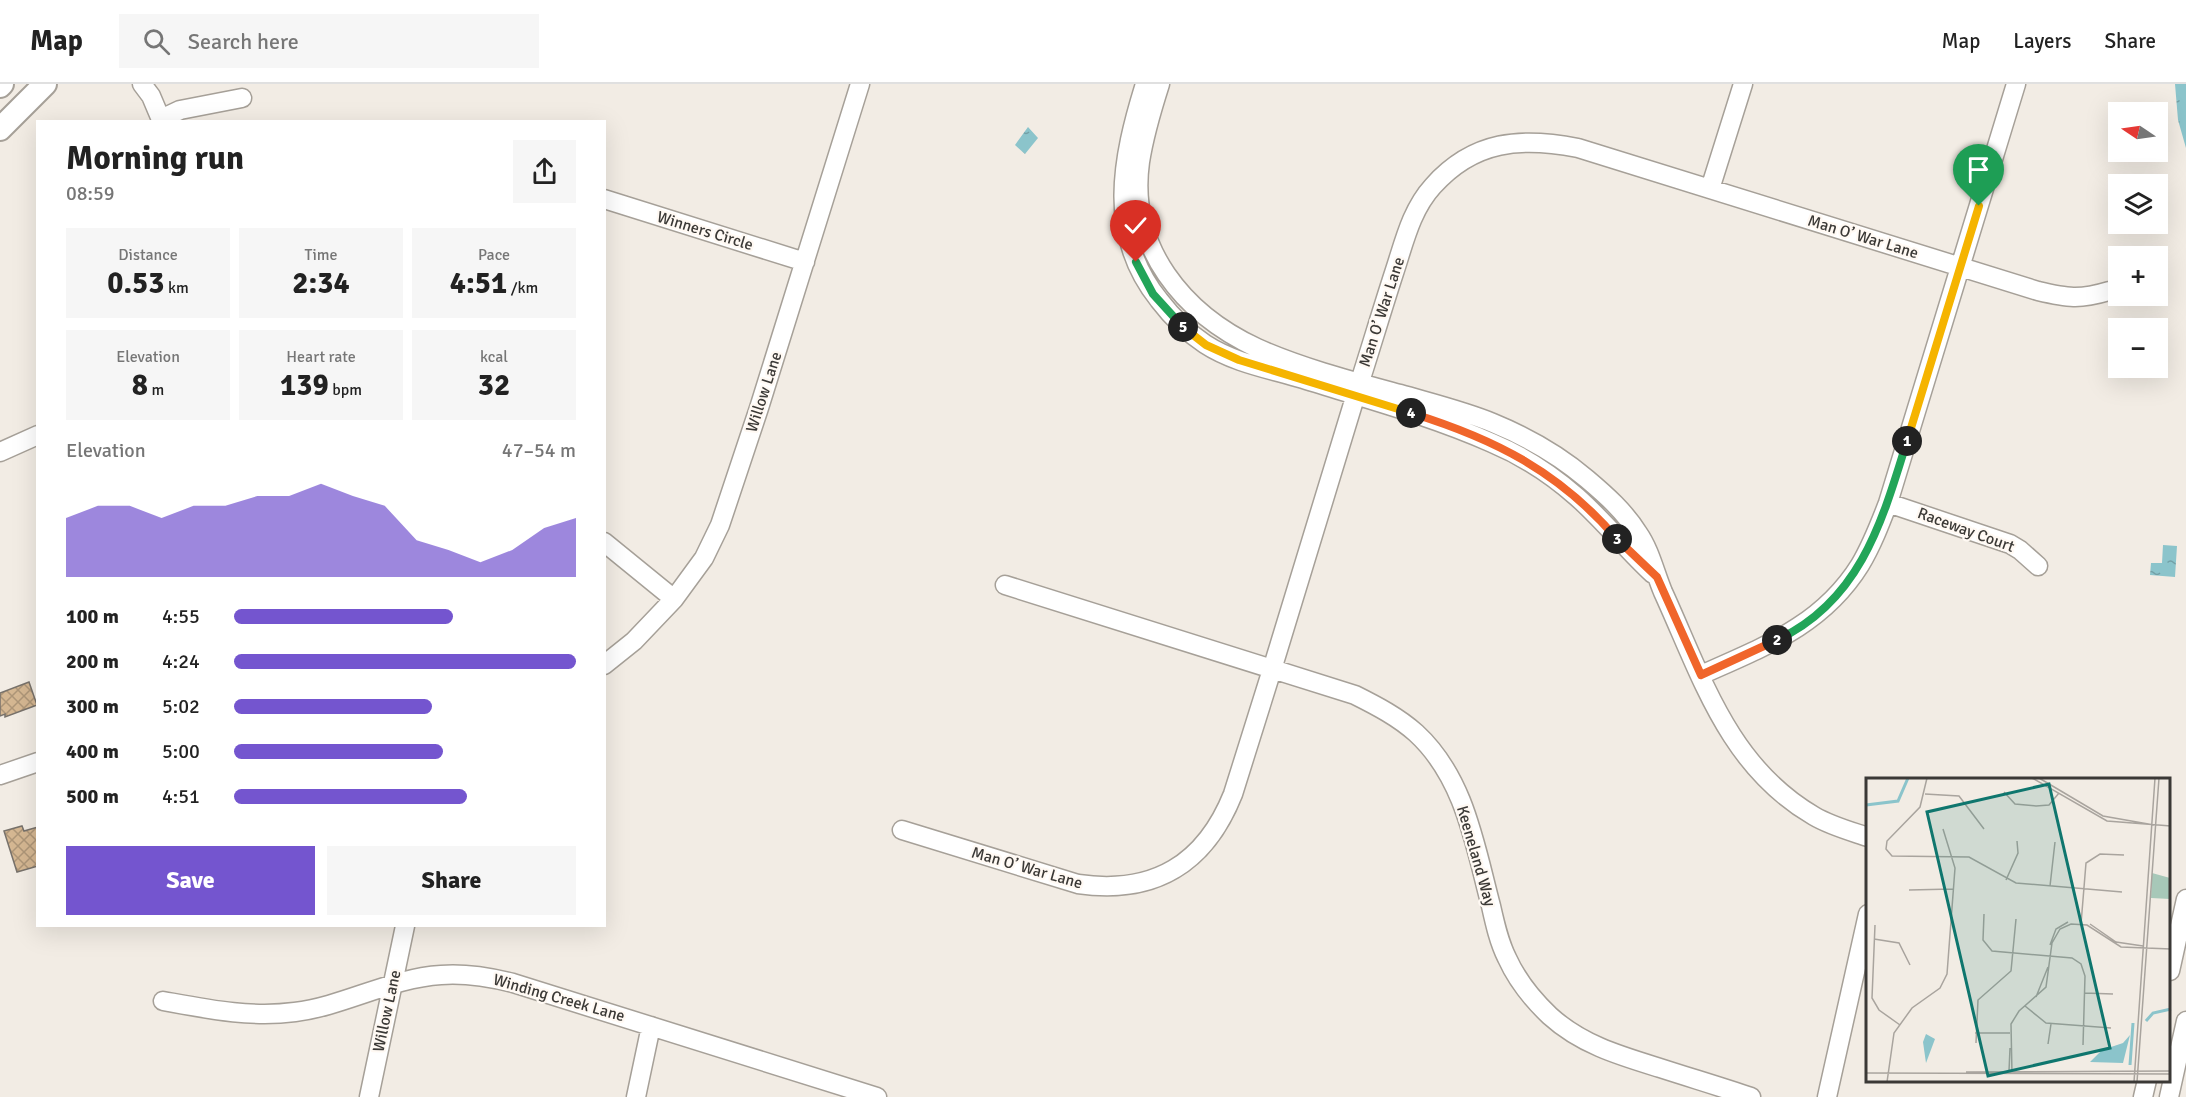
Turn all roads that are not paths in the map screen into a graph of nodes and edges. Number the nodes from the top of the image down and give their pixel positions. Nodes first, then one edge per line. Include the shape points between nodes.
1 (45, 84) edge
2 (142, 84) edge
3 (860, 84) edge
4 (1743, 84) edge
5 (2016, 84) edge
6 (1149, 85) edge
7 (242, 98) dead end
8 (161, 120) edge
9 (0, 129) edge
10 (1710, 189) junction
11 (606, 200) edge
12 (805, 262) junction
13 (1961, 268) junction
14 (2108, 291) edge
15 (1358, 389) junction
16 (36, 436) edge
17 (0, 452) edge
18 (1888, 503) junction
19 (606, 544) edge
20 (2038, 566) dead end
21 (1005, 585) dead end
22 (674, 599) junction
23 (606, 663) edge
24 (1272, 669) junction
25 (1701, 675) junction
26 (36, 763) edge
27 (0, 775) edge
28 (902, 830) dead end
29 (1866, 836) edge
30 (2171, 896) edge
31 (2186, 899) edge
32 (2178, 920) edge
33 (1866, 923) edge
34 (405, 927) edge
35 (2171, 960) edge
36 (392, 986) junction
37 (163, 1001) dead end
38 (2186, 1021) edge
39 (651, 1026) junction
40 (2147, 1082) edge
41 (369, 1097) edge
42 (636, 1097) edge
43 (877, 1097) edge
44 (1751, 1097) edge
45 (1827, 1097) edge
46 (2143, 1097) edge
47 (2169, 1097) edge

1 - 9 main road
2 - 8 street
3 - 12 street, Willow Lane
4 - 10 street
5 - 13 street
6 - 15 street via 1130,133 1123,179 1123,215 1127,239 1153,294 1186,330 1227,356
7 - 8 street via 180,110
10 - 13 street, Man O’ War Lane
10 - 15 street, Man O’ War Lane via 1554,143 1505,143 1471,156 1432,186 1412,218
11 - 12 street, Winners Circle
12 - 22 street, Willow Lane via 720,525 704,558
13 - 14 street, Man O’ War Lane via 2061,297 2086,298
13 - 18 street
15 - 24 street, Man O’ War Lane
15 - 25 street via 1494,444 1527,461 1576,496 1657,577
16 - 17 street
18 - 20 street, Raceway Court via 2010,543
18 - 25 street via 1860,565 1830,603 1781,639
19 - 22 street
21 - 24 street, Keeneland Way
22 - 23 street, Willow Lane
24 - 28 street, Man O’ War Lane via 1224,817 1193,855 1151,880 1103,888 1078,884
24 - 44 street, Keeneland Way via 1355,695 1388,712 1434,752 1467,816 1507,958 1550,1016 1570,1032 1613,1053
25 - 29 street via 1728,732 1766,780 1815,817
26 - 27 street
30 - 31 street
31 - 32 street
32 - 35 street
33 - 45 street
34 - 36 street, Willow Lane
36 - 37 street, Winding Creek Lane via 296,1012 260,1015
36 - 39 street, Winding Creek Lane via 439,975 489,977
36 - 41 street, Willow Lane
38 - 47 street
39 - 42 street
39 - 43 street, Winding Creek Lane
40 - 46 street

